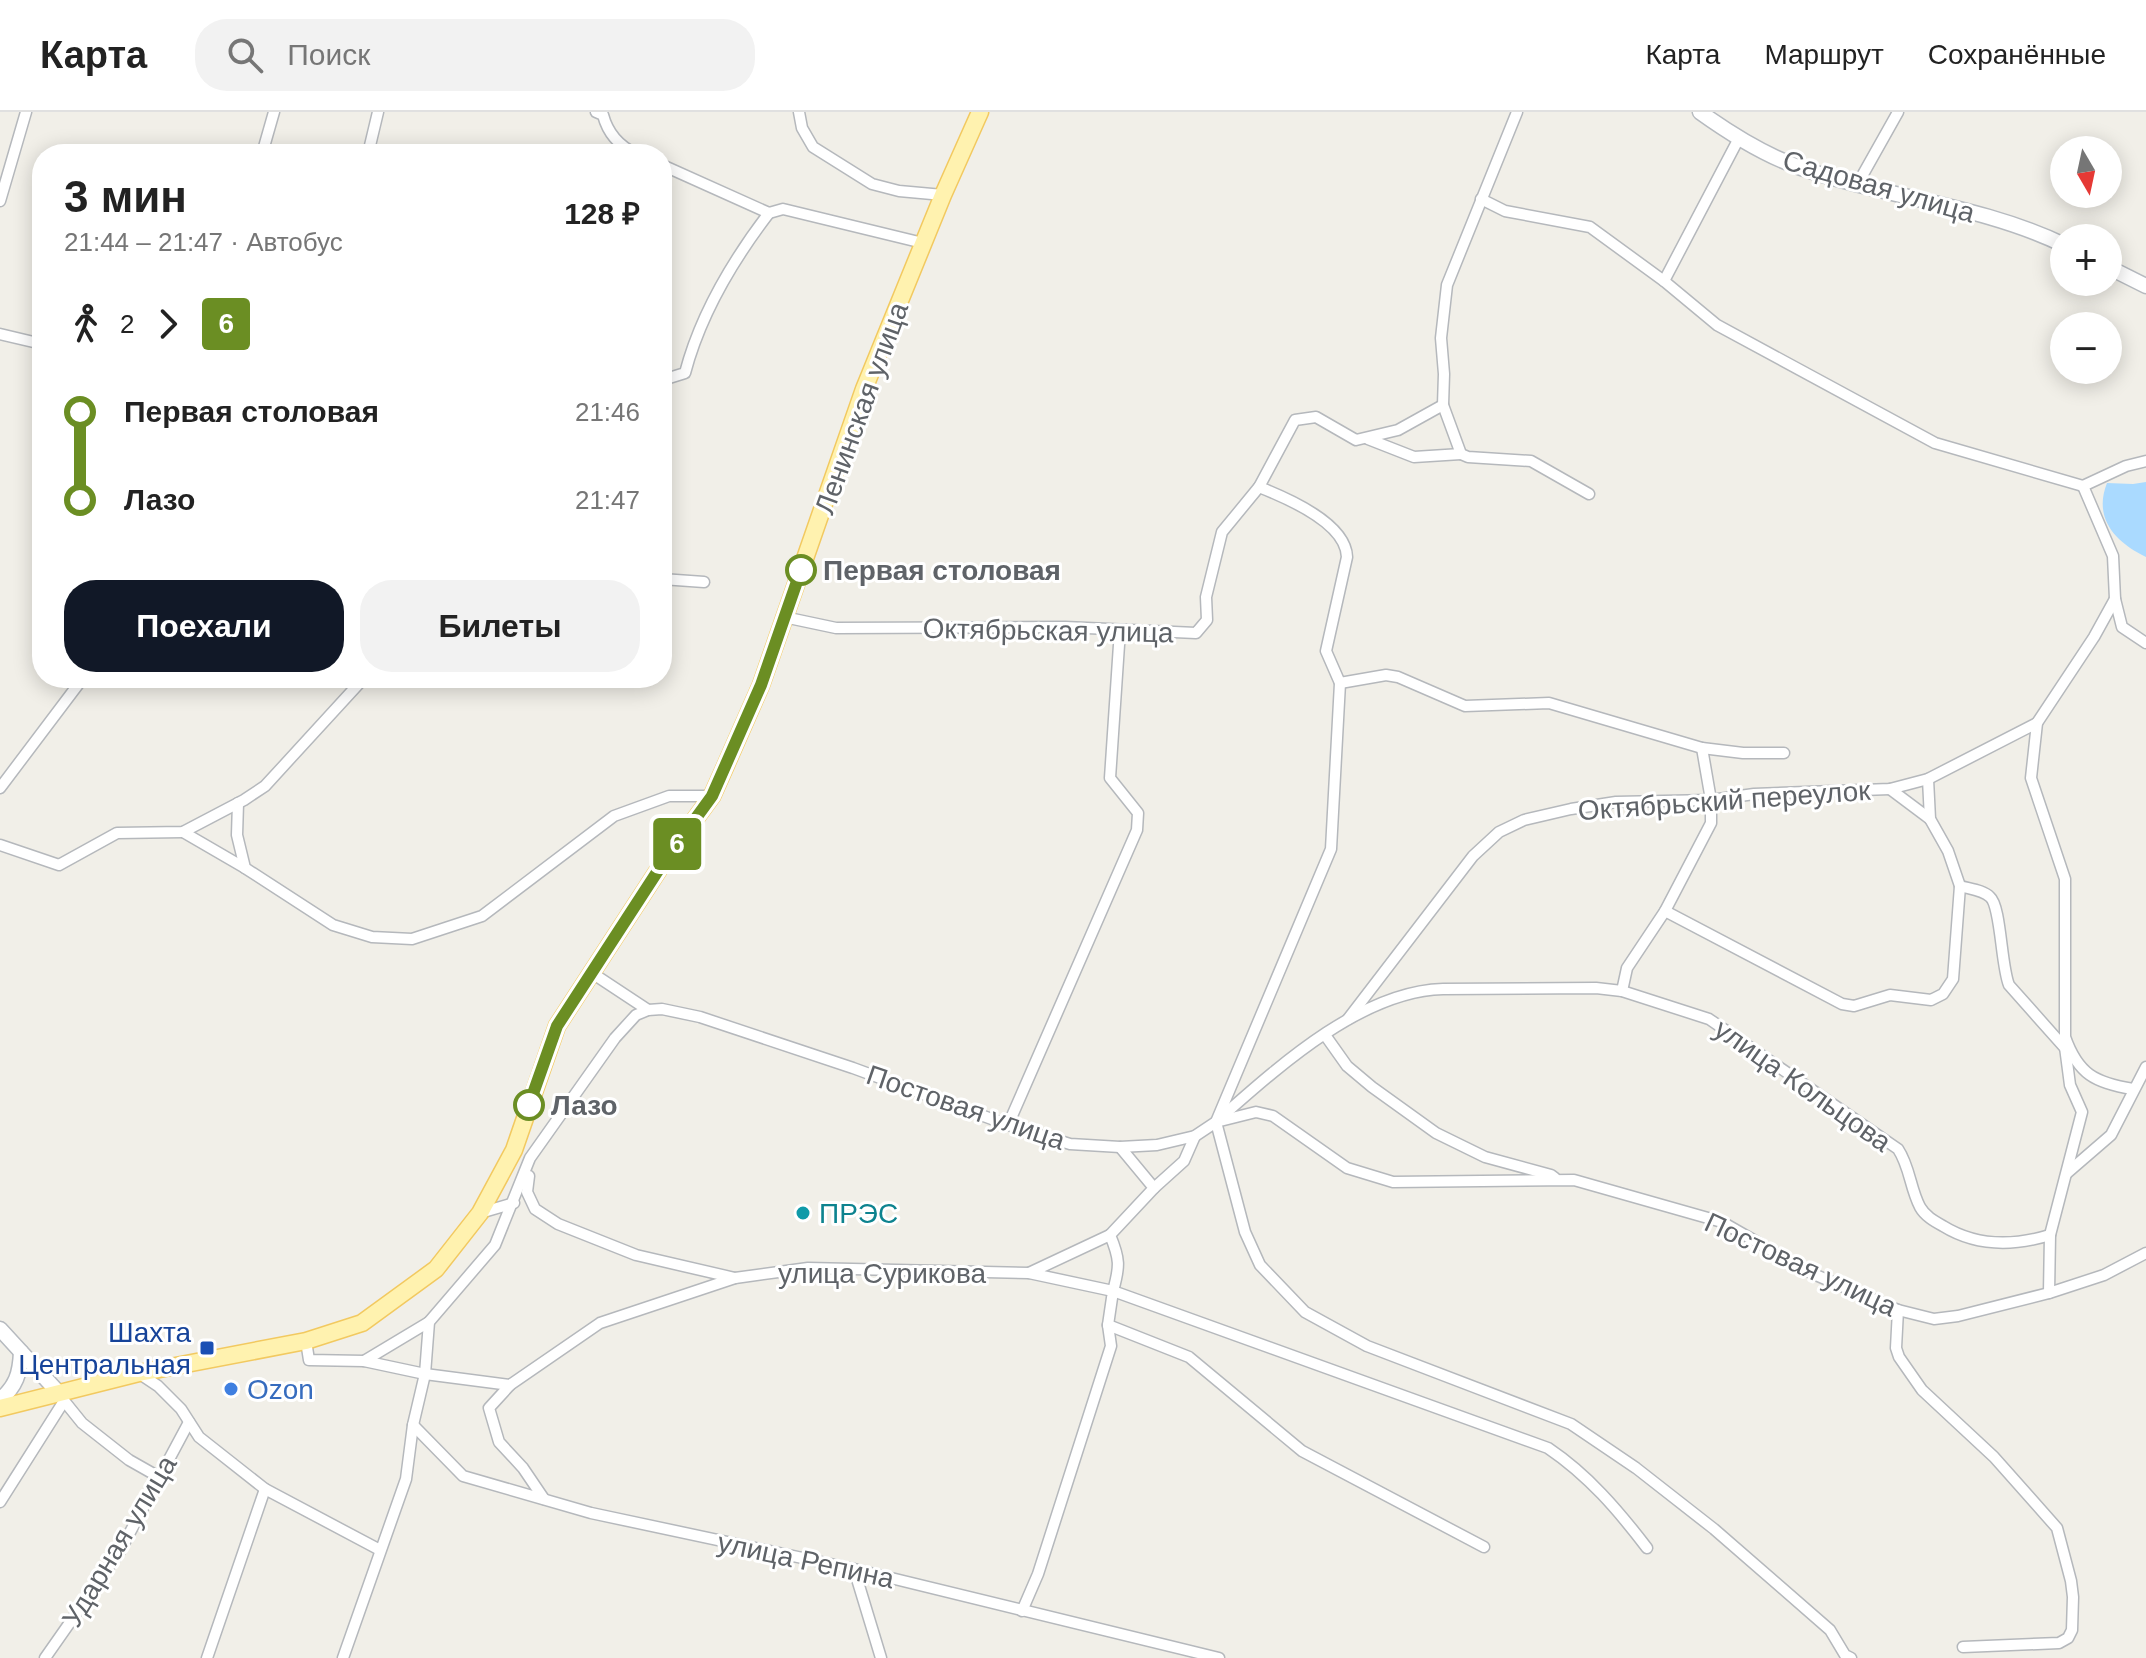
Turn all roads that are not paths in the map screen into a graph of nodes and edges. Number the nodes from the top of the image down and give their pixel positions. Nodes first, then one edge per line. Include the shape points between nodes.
1 (26, 112) edge
2 (274, 112) edge
3 (378, 112) edge
4 (799, 112) edge
5 (980, 112) edge
6 (1517, 112) edge
7 (1700, 112) edge
8 (1898, 112) edge
9 (601, 113) edge
10 (1738, 140) junction
11 (265, 144) edge
12 (370, 144) edge
13 (621, 144) edge
14 (672, 169) edge
15 (1857, 185) junction
16 (943, 195) junction
17 (1481, 199) junction
18 (0, 201) edge
19 (769, 213) junction
20 (2050, 239) edge
21 (923, 243) junction
22 (2122, 274) edge
23 (1664, 281) junction
24 (2146, 286) edge
25 (0, 334) edge
26 (32, 342) edge
27 (672, 377) edge
28 (1443, 405) junction
29 (1368, 439) junction
30 (1461, 454) junction
31 (2146, 461) edge
32 (2083, 486) junction
33 (1259, 487) junction
34 (1589, 494) dead end
35 (672, 580) edge
36 (704, 582) dead end
37 (2115, 599) junction
38 (784, 617) junction
39 (1120, 630) junction
40 (2146, 643) edge
41 (1340, 683) junction
42 (75, 688) edge
43 (355, 688) edge
44 (2037, 723) junction
45 (1702, 748) junction
46 (1784, 753) dead end
47 (1928, 779) junction
48 (0, 788) edge
49 (1890, 789) junction
50 (712, 796) junction
51 (1711, 800) junction
52 (238, 803) junction
53 (1930, 819) junction
54 (183, 832) junction
55 (0, 845) edge
56 (245, 868) junction
57 (1960, 886) junction
58 (1665, 911) junction
59 (592, 973) junction
60 (1622, 991) junction
61 (648, 1010) junction
62 (1348, 1020) junction
63 (1325, 1035) junction
64 (2065, 1043) junction
65 (2146, 1067) edge
66 (2133, 1089) junction
67 (1216, 1122) junction
68 (1008, 1125) junction
69 (1195, 1136) junction
70 (1120, 1147) junction
71 (514, 1150) junction
72 (530, 1158) junction
73 (2066, 1174) junction
74 (1555, 1180) junction
75 (1154, 1188) junction
76 (514, 1203) junction
77 (480, 1213) junction
78 (1110, 1235) junction
79 (2050, 1235) junction
80 (2146, 1253) edge
81 (1029, 1273) junction
82 (735, 1278) junction
83 (1113, 1291) junction
84 (2049, 1293) junction
85 (1898, 1310) junction
86 (429, 1322) junction
87 (1108, 1325) junction
88 (0, 1329) edge
89 (306, 1341) junction
90 (21, 1352) junction
91 (364, 1361) junction
92 (139, 1373) junction
93 (425, 1374) junction
94 (510, 1385) junction
95 (61, 1396) junction
96 (0, 1400) edge
97 (0, 1408) edge
98 (189, 1422) junction
99 (413, 1425) junction
100 (159, 1477) junction
101 (265, 1489) junction
102 (544, 1499) junction
103 (0, 1502) edge
104 (1484, 1547) dead end
105 (1647, 1548) dead end
106 (380, 1550) junction
107 (854, 1569) junction
108 (1022, 1611) junction
109 (1963, 1647) dead end
110 (45, 1658) edge
111 (207, 1658) edge
112 (343, 1658) edge
113 (881, 1658) edge
114 (1219, 1658) edge
115 (1851, 1658) edge

1 - 18 street
2 - 11 street
3 - 12 street
4 - 16 street via 813,147 872,184
5 - 16 main road, Ленинская улица
6 - 17 street
7 - 10 street, Садовая улица
8 - 15 street
9 - 13 street
10 - 15 street, Садовая улица via 1797,167
10 - 23 street
14 - 19 street
15 - 20 street, Садовая улица via 2019,225
16 - 21 main road, Ленинская улица
17 - 23 street via 1505,211 1590,227
17 - 28 street via 1447,285 1441,338
19 - 21 street via 783,209
19 - 27 street via 720,289 685,373
21 - 38 main road, Ленинская улица via 864,389
22 - 24 street
23 - 32 street via 1717,325 1935,443
25 - 26 street
28 - 29 street via 1398,430
28 - 30 street
29 - 30 street via 1414,457
29 - 33 street, Октябрьская улица via 1356,440 1316,417 1295,420
30 - 34 street via 1531,461
31 - 32 street
32 - 37 street via 2113,556
33 - 39 street, Октябрьская улица via 1222,532 1202,629
33 - 41 street via 1286,497 1327,524 1347,546 1326,651
35 - 36 street
37 - 40 street via 2122,627
37 - 44 street
38 - 39 street, Октябрьская улица via 836,628
38 - 50 main road, Ленинская улица via 761,685
39 - 68 street via 1110,778 1138,813 1137,830
41 - 45 street via 1386,675 1465,706 1549,703
41 - 67 street via 1331,849
42 - 48 street
43 - 52 street via 265,786
44 - 47 street, Октябрьский переулок
44 - 64 street via 2031,778 2065,879
45 - 46 street
45 - 51 street
47 - 49 street, Октябрьский переулок
47 - 53 street
49 - 51 street, Октябрьский переулок
49 - 53 street
50 - 56 street via 669,796 614,816 482,916 412,939 372,937 333,925
50 - 59 main road, Ленинская улица
51 - 58 street via 1711,823
51 - 62 street, Октябрьский переулок via 1616,802 1524,820 1499,832 1473,856
52 - 54 street
52 - 56 street via 237,835
53 - 57 street
54 - 55 street via 117,833 59,865
54 - 56 street
57 - 58 street via 1953,979 1931,1000 1890,995 1854,1006 1842,1004
57 - 64 street via 1984,892 1995,903 2009,985
58 - 60 street via 1627,968
59 - 61 street
59 - 71 main road, Ленинская улица via 557,1026
60 - 62 street, улица Кольцова via 1420,990
60 - 79 street, улица Кольцова via 1709,1019 1898,1149 1921,1209 1948,1229 1994,1244
61 - 68 street, Постовая улица via 700,1017
61 - 72 street via 615,1038
62 - 63 street, улица Кольцова
63 - 67 street, улица Кольцова via 1282,1064
63 - 74 street, Постовая улица via 1355,1073 1436,1133 1485,1157
64 - 66 street via 2087,1075
64 - 73 street via 2070,1085 2082,1112
65 - 66 street
66 - 73 street via 2111,1135
67 - 69 street, Постовая улица
67 - 74 street, Постовая улица via 1256,1112 1273,1116 1347,1168 1393,1182
67 - 115 street via 1245,1232 1260,1265 1305,1312 1367,1346 1571,1424 1714,1529 1830,1630
68 - 70 street, Постовая улица via 1070,1144
69 - 70 street, Постовая улица
69 - 75 street via 1184,1161
70 - 75 street
71 - 72 street
71 - 77 main road, Ленинская улица
72 - 76 street
72 - 82 street, улица Сурикова via 527,1192 535,1209 558,1224 636,1255
73 - 79 street
74 - 85 street, Постовая улица via 1574,1180 1722,1222 1811,1273
75 - 78 street
76 - 77 street
76 - 86 street via 495,1245
77 - 89 main road, Ленинская улица via 436,1269 411,1288 362,1323
78 - 81 street
78 - 83 street via 1120,1268
79 - 84 street
80 - 84 street, Постовая улица via 2104,1275
81 - 82 street, улица Сурикова via 808,1268
81 - 83 street, улица Сурикова
82 - 94 street, улица Сурикова via 600,1323
83 - 87 street
83 - 105 street, улица Сурикова via 1548,1448 1576,1467
84 - 85 street, Постовая улица via 1934,1319
85 - 109 street via 1899,1357 1922,1390 2052,1521 2071,1581 2068,1638 2059,1643
86 - 91 street
86 - 93 street
87 - 104 street via 1189,1357 1302,1451
87 - 108 street via 1111,1346
88 - 90 street
89 - 91 street via 309,1360
89 - 92 main road, Ленинская улица
90 - 95 street
90 - 96 street via 19,1376
91 - 93 street
92 - 95 main road, Ленинская улица
92 - 98 street via 158,1386
93 - 94 street
93 - 99 street
94 - 102 street via 489,1408 499,1442
95 - 97 main road, Ленинская улица
95 - 100 street via 82,1423
95 - 103 street
98 - 100 street, Ударная улица
98 - 101 street via 199,1437
99 - 102 street, улица Репина via 463,1476
99 - 106 street via 406,1479
100 - 110 street, Ударная улица via 120,1551
101 - 106 street
101 - 111 street
102 - 107 street, улица Репина
106 - 112 street
107 - 108 street, улица Репина
107 - 113 street
108 - 114 street, улица Репина

